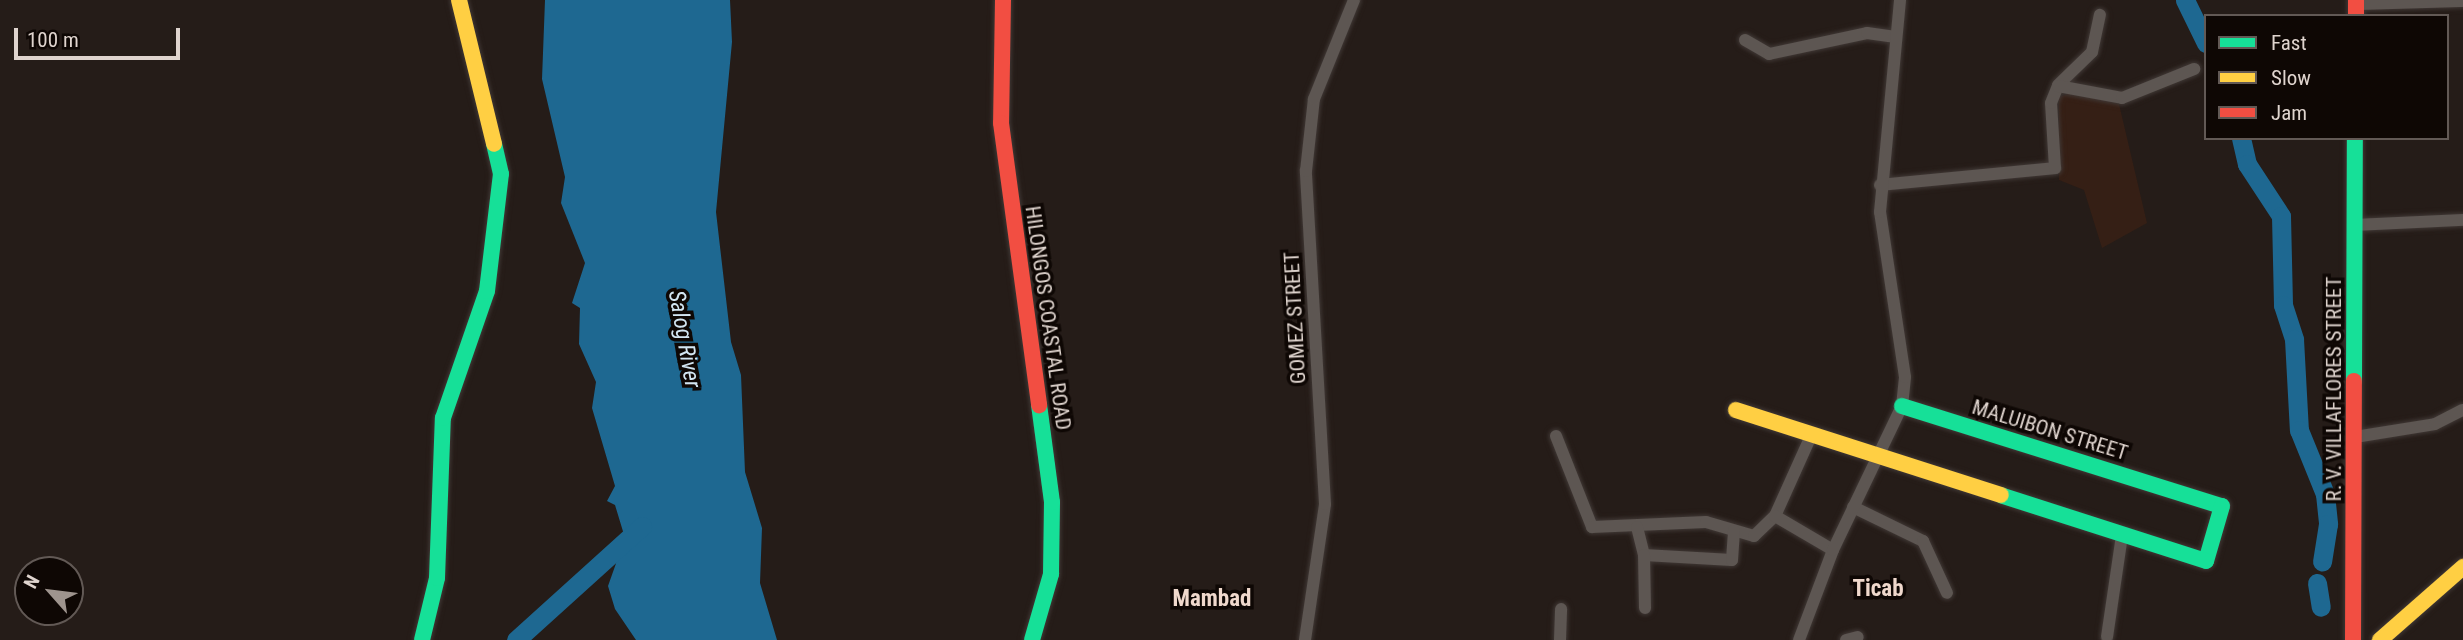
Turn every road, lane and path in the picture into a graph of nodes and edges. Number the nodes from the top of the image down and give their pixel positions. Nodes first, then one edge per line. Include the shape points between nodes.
1 (459, 0) edge
2 (1003, 0) edge
3 (1353, 0) edge
4 (1900, 0) edge
5 (2463, 1) edge
6 (2356, 7) edge
7 (2100, 15) dead end
8 (1896, 37) junction
9 (1745, 40) dead end
10 (2194, 69) dead end
11 (2058, 86) junction
12 (2356, 140) edge
13 (1880, 186) junction
14 (2463, 220) edge
15 (2355, 225) junction
16 (1902, 406) junction
17 (1736, 410) dead end
18 (2463, 410) edge
19 (1556, 436) dead end
20 (1811, 436) junction
21 (2355, 437) junction
22 (1880, 456) junction
23 (1853, 507) junction
24 (1775, 516) junction
25 (1637, 527) junction
26 (1734, 531) junction
27 (2122, 536) junction
28 (1833, 550) junction
29 (1644, 555) junction
30 (2463, 567) edge
31 (1947, 593) dead end
32 (1646, 608) dead end
33 (1561, 609) dead end
34 (2107, 637) dead end
35 (422, 640) edge
36 (1032, 640) edge
37 (1305, 640) edge
38 (1560, 640) edge
39 (1799, 640) edge
40 (2353, 640) edge
41 (2380, 640) edge

1 - 35 street via 501,174 487,291 443,418 437,579
2 - 36 street, HILONGOS COASTAL ROAD via 1001,123 1052,502 1051,574
3 - 37 street, GOMEZ STREET via 1314,99 1306,171 1325,504
4 - 8 street
5 - 6 street
7 - 11 street via 2092,52
8 - 9 street via 1867,33 1769,54
8 - 13 street
10 - 11 street via 2122,98
11 - 13 street via 2051,103 2055,168
12 - 15 street, R. V. VILLAFLORES STREET
13 - 16 street via 1905,377
14 - 15 street
15 - 21 street, R. V. VILLAFLORES STREET
16 - 22 street
16 - 27 street, MALUIBON STREET via 2222,506 2206,561
17 - 20 street
18 - 21 street via 2435,424
19 - 25 street via 1588,524
20 - 22 street
20 - 24 street
21 - 40 street, R. V. VILLAFLORES STREET
22 - 23 street
22 - 27 street
23 - 28 street
23 - 31 street via 1923,541
24 - 26 street via 1754,536
24 - 28 street
25 - 26 street via 1706,522
25 - 29 street
26 - 29 street via 1731,560
27 - 34 street
28 - 39 street
29 - 32 street
30 - 41 street
33 - 38 street

